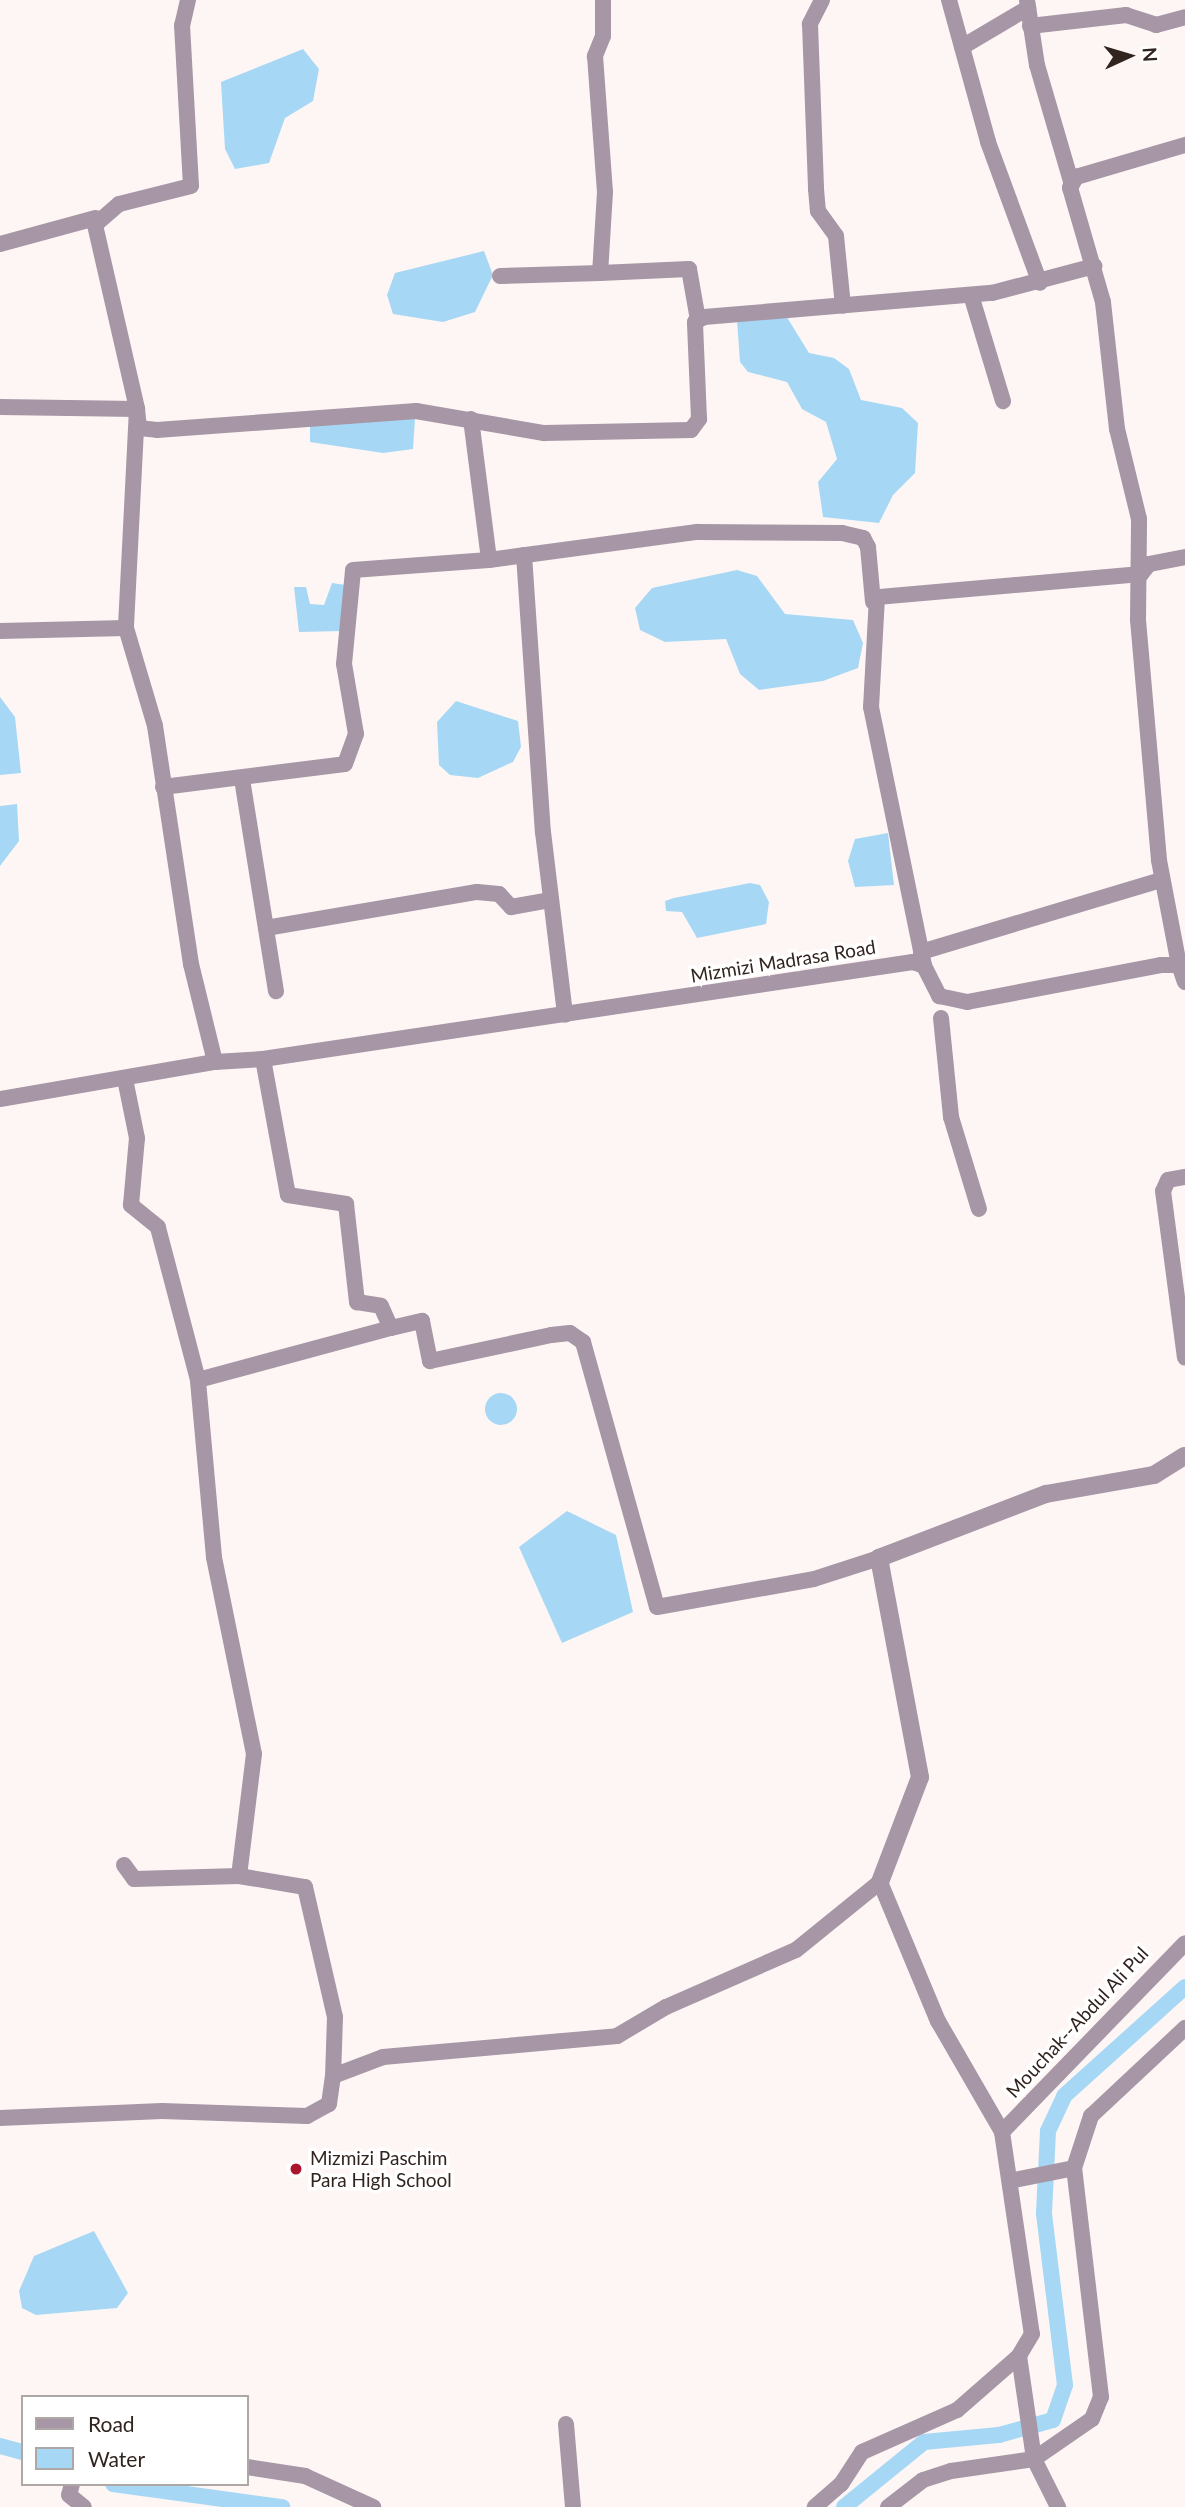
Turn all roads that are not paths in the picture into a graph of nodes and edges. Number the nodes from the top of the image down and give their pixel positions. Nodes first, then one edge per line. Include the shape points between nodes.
1 (188, 0) edge
2 (603, 0) edge
3 (822, 0) edge
4 (949, 0) edge
5 (1027, 4) edge
6 (1185, 18) edge
7 (1030, 26) junction
8 (962, 47) junction
9 (1185, 145) edge
10 (1070, 181) junction
11 (96, 218) junction
12 (0, 244) edge
13 (1094, 267) junction
14 (600, 273) junction
15 (500, 276) dead end
16 (1040, 283) junction
17 (971, 295) junction
18 (843, 306) junction
19 (698, 320) junction
20 (1003, 401) dead end
21 (0, 407) edge
22 (137, 408) junction
23 (471, 419) junction
24 (524, 555) junction
25 (1185, 557) edge
26 (489, 560) junction
27 (1141, 574) junction
28 (873, 602) junction
29 (126, 628) junction
30 (0, 631) edge
31 (242, 779) junction
32 (163, 786) junction
33 (1161, 880) junction
34 (549, 900) junction
35 (266, 928) junction
36 (922, 959) junction
37 (1179, 965) junction
38 (1185, 982) edge
39 (276, 991) dead end
40 (565, 1015) junction
41 (941, 1018) dead end
42 (262, 1059) junction
43 (215, 1062) junction
44 (125, 1079) junction
45 (0, 1099) edge
46 (1185, 1177) edge
47 (979, 1209) dead end
48 (391, 1328) junction
49 (1185, 1358) edge
50 (198, 1380) junction
51 (1185, 1456) edge
52 (879, 1558) junction
53 (124, 1865) dead end
54 (239, 1876) junction
55 (880, 1882) junction
56 (1185, 1943) edge
57 (1185, 2028) edge
58 (333, 2076) junction
59 (0, 2118) edge
60 (1002, 2132) junction
61 (1070, 2169) junction
62 (1017, 2179) junction
63 (1019, 2363) junction
64 (566, 2424) dead end
65 (1033, 2455) junction
66 (248, 2467) edge
67 (71, 2490) edge
68 (84, 2507) edge
69 (373, 2507) edge
70 (573, 2507) edge
71 (815, 2507) edge
72 (888, 2507) edge
73 (1058, 2507) edge

1 - 11 street via 182,25 191,186 119,204
2 - 14 street via 603,36 595,56 605,192
3 - 18 street via 810,24 816,189 818,211 835,236
4 - 8 street
5 - 7 street
5 - 8 street
6 - 7 street via 1156,25 1126,15
7 - 10 street
8 - 16 street via 991,152
9 - 10 street
10 - 13 street
11 - 12 street
11 - 22 street
13 - 16 street
13 - 27 street via 1110,333 1117,429 1139,519
14 - 15 street
14 - 19 street via 689,269
16 - 17 street
17 - 18 street
17 - 20 street
18 - 19 street
19 - 23 street via 699,419 691,430 544,433
21 - 22 street
22 - 23 street via 139,428 157,430 376,412
22 - 29 street
23 - 26 street
24 - 26 street
24 - 28 street via 697,533 842,533 863,538
24 - 34 street
25 - 27 street via 1149,564
26 - 31 street via 353,570 344,664 355,703 352,752 333,769
27 - 28 street via 937,590
27 - 33 street via 1138,620
28 - 36 street via 877,759
29 - 30 street
29 - 32 street via 155,726
31 - 32 street
31 - 35 street
32 - 43 street via 189,952
33 - 36 street, Mizmizi Madrasa Road
33 - 37 street
34 - 35 street via 511,908 499,894 477,892
34 - 40 street
35 - 39 street
36 - 37 street via 939,996 967,1002
36 - 40 street, Mizmizi Madrasa Road
37 - 38 street
40 - 42 street, Mizmizi Madrasa Road
41 - 47 street via 951,1117
42 - 43 street, Mizmizi Madrasa Road
42 - 48 street via 288,1195 346,1204 357,1302 381,1306
43 - 44 street, Mizmizi Madrasa Road
44 - 45 street, Mizmizi Madrasa Road
44 - 50 street via 137,1138 131,1205 158,1227
46 - 49 street via 1168,1180 1163,1191
48 - 50 street
48 - 52 street via 422,1321 430,1361 551,1335 570,1333 583,1342 657,1607 814,1579
50 - 54 street via 214,1557 254,1754
51 - 52 street via 1154,1475 1046,1494
52 - 55 street via 920,1777
53 - 54 street via 134,1879
54 - 58 street via 305,1886 334,2017
55 - 58 street via 796,1950 749,1967 617,2036 383,2057
55 - 60 street via 938,2021
56 - 60 street, Mouchak--Abdul Ali Pul
57 - 61 street via 1091,2116
58 - 59 street via 329,2104 307,2116 162,2111
60 - 62 street
61 - 62 street
61 - 65 street via 1101,2397 1091,2419
62 - 63 street via 1032,2333
63 - 65 street
63 - 71 street via 957,2410 862,2452 841,2484
64 - 70 street
65 - 72 street via 942,2474
65 - 73 street
66 - 69 street via 305,2476
67 - 68 street

